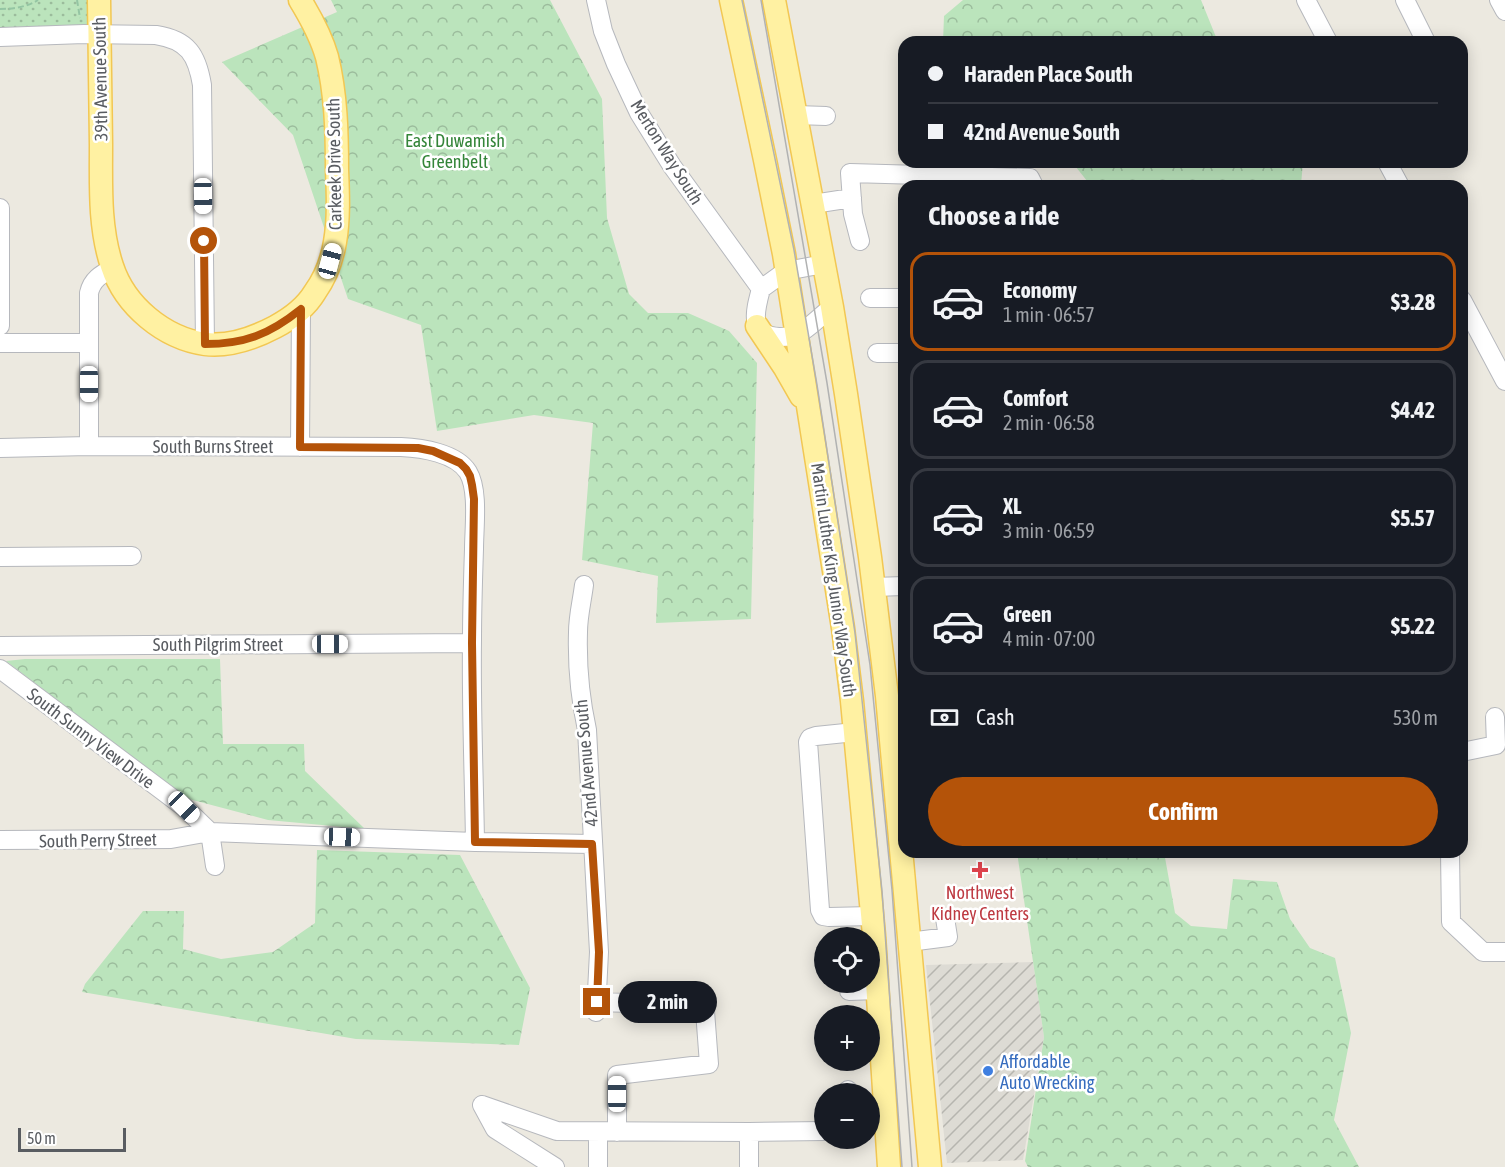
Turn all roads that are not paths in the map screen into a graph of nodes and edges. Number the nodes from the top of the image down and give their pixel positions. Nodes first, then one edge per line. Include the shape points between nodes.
1 (99, 0) edge
2 (300, 0) edge
3 (731, 0) edge
4 (774, 0) edge
5 (1306, 0) edge
6 (1405, 0) edge
7 (1499, 0) edge
8 (596, 1) edge
9 (1505, 11) edge
10 (100, 34) junction
11 (1325, 36) edge
12 (1423, 36) edge
13 (0, 37) edge
14 (796, 116) junction
15 (826, 116) dead end
16 (101, 159) joint
17 (1031, 180) edge
18 (852, 198) junction
19 (813, 204) junction
20 (0, 208) edge
21 (860, 241) dead end
22 (824, 264) junction
23 (112, 268) junction
24 (786, 271) junction
25 (761, 290) junction
26 (870, 298) dead end
27 (898, 298) edge
28 (832, 307) junction
29 (301, 309) junction
30 (1468, 311) edge
31 (0, 326) edge
32 (757, 326) junction
33 (797, 335) junction
34 (0, 343) edge
35 (88, 343) junction
36 (205, 344) junction
37 (877, 353) dead end
38 (898, 353) edge
39 (1505, 381) edge
40 (809, 411) junction
41 (89, 446) junction
42 (300, 447) junction
43 (0, 448) edge
44 (132, 556) dead end
45 (0, 557) edge
46 (584, 585) dead end
47 (898, 586) edge
48 (874, 587) junction
49 (472, 643) junction
50 (0, 646) edge
51 (0, 669) edge
52 (1495, 717) dead end
53 (855, 732) junction
54 (1468, 751) edge
55 (898, 791) edge
56 (210, 832) junction
57 (0, 840) edge
58 (475, 842) junction
59 (592, 844) junction
60 (904, 858) edge
61 (1450, 858) edge
62 (215, 866) dead end
63 (872, 916) junction
64 (945, 918) dead end
65 (873, 927) edge
66 (909, 942) junction
67 (1505, 952) edge
68 (878, 993) edge
69 (814, 1131) edge
70 (598, 1132) junction
71 (617, 1132) junction
72 (748, 1132) junction
73 (555, 1167) edge
74 (598, 1167) edge
75 (749, 1167) edge
76 (889, 1167) edge
77 (930, 1167) edge

1 - 10 main road, 39th Avenue South
2 - 29 main road, Carkeek Drive South via 327,56 336,113 338,189 330,261 315,294
3 - 24 main road, Martin Luther King Junior Way South
4 - 14 main road, Martin Luther King Junior Way South
5 - 11 street
6 - 12 street
7 - 9 street
8 - 25 street, Merton Way South via 603,31 639,113
10 - 13 street
10 - 16 main road, 39th Avenue South
10 - 36 street via 167,36 196,60 202,85
14 - 15 street
14 - 19 main road, Martin Luther King Junior Way South
16 - 23 main road, Carkeek Drive South via 104,226
17 - 18 street via 850,173
18 - 19 street
18 - 21 street
19 - 22 main road, Martin Luther King Junior Way South
20 - 31 street
22 - 24 street
22 - 28 main road, Martin Luther King Junior Way South
23 - 35 street via 90,287
23 - 36 main road, Carkeek Drive South via 132,302 147,318 184,338
24 - 25 street
24 - 33 main road, Martin Luther King Junior Way South
25 - 32 street via 755,316
26 - 27 street
28 - 33 street
28 - 48 main road, Martin Luther King Junior Way South
29 - 36 main road, Carkeek Drive South via 285,322 248,339
29 - 42 street
30 - 39 street
32 - 33 street via 772,336
32 - 40 main road
33 - 40 main road, Martin Luther King Junior Way South
34 - 35 street
35 - 41 street
37 - 38 street
40 - 53 main road, Martin Luther King Junior Way South
41 - 42 street, South Burns Street
41 - 43 street, South Burns Street
42 - 49 street, South Burns Street via 418,448 433,451 466,469 474,499
44 - 45 street
46 - 59 street, 42nd Avenue South via 578,671 587,730
47 - 48 street
48 - 55 main road, Martin Luther King Junior Way South
49 - 50 street, South Pilgrim Street
49 - 58 street
51 - 56 street, South Sunny View Drive via 184,807
52 - 54 street via 1496,746
53 - 63 main road, Martin Luther King Junior Way South
53 - 63 street via 816,736 808,742 820,910 829,917
56 - 57 street, South Perry Street via 171,839
56 - 58 street, South Perry Street
56 - 62 street
58 - 59 street, South Perry Street
59 - 71 street, 42nd Avenue South via 599,952 597,1007 665,1004 705,1011 710,1064 617,1075
60 - 66 main road, Martin Luther King Junior Way South
61 - 67 street via 1451,922 1483,952
63 - 65 main road, Martin Luther King Junior Way South
64 - 66 street via 948,937
66 - 77 main road, Martin Luther King Junior Way South
68 - 76 main road, Martin Luther King Junior Way South
69 - 72 street
70 - 71 street
70 - 73 street via 557,1131 482,1106 495,1129
70 - 74 street
71 - 72 street
72 - 75 street

